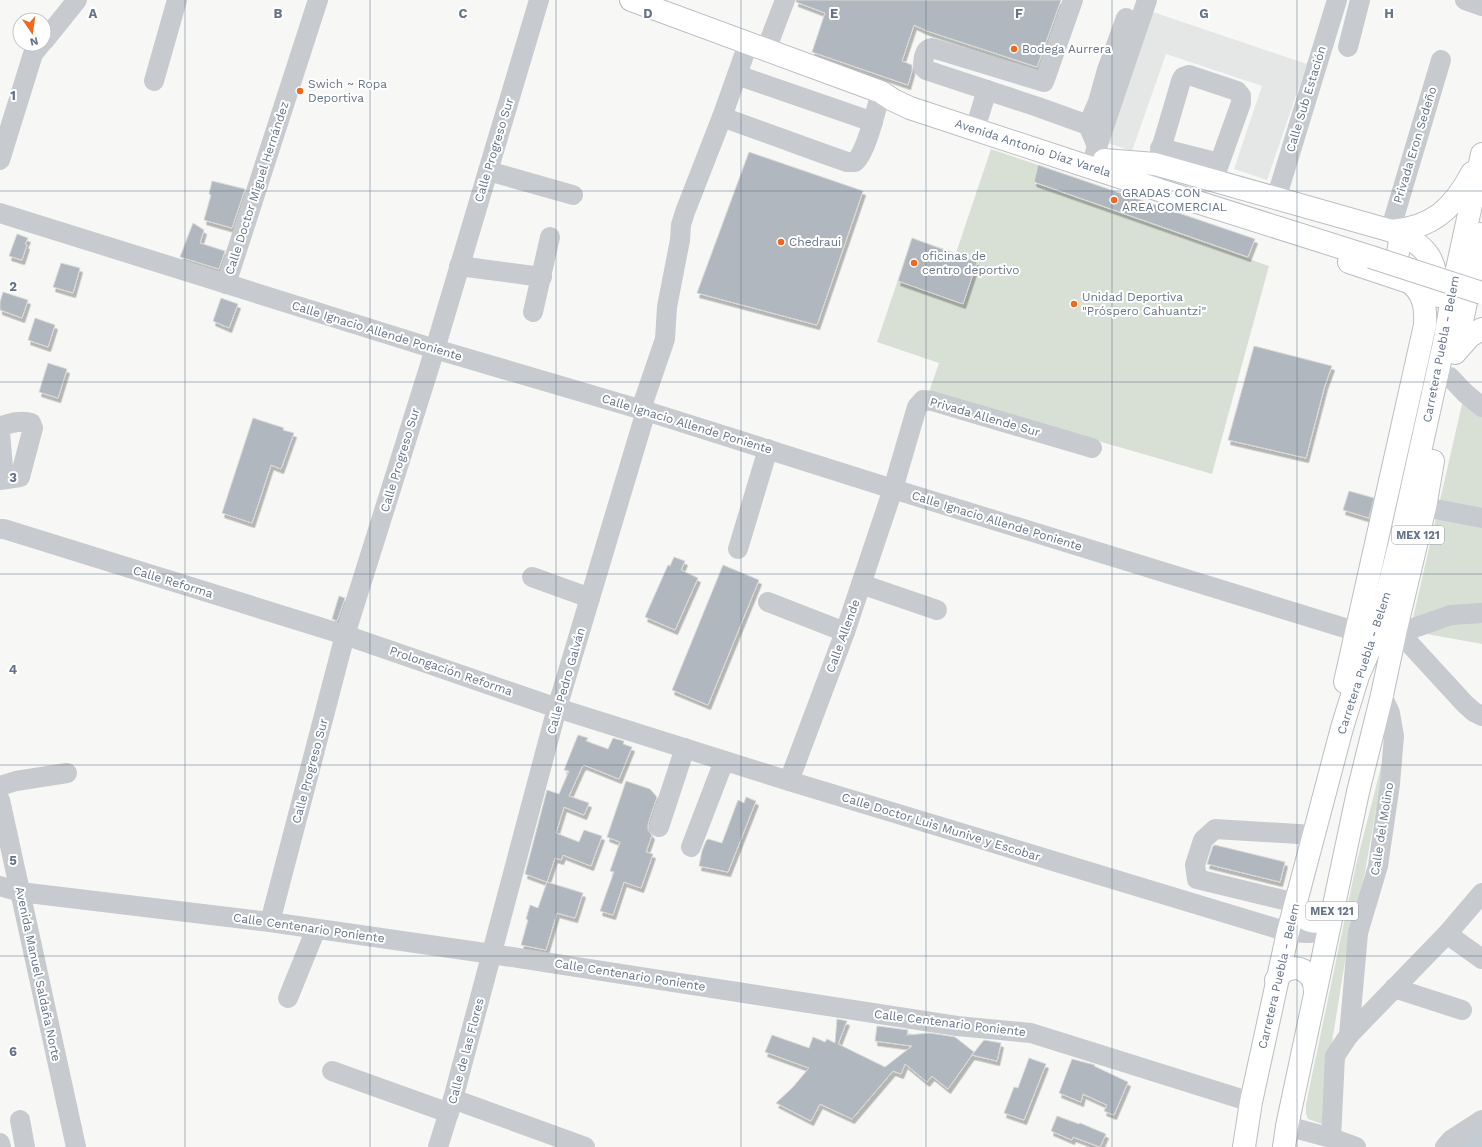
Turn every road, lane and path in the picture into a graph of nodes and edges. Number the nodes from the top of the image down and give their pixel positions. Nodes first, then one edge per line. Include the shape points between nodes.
1 (77, 0) edge
2 (177, 0) edge
3 (318, 0) edge
4 (539, 0) edge
5 (631, 0) edge
6 (785, 0) edge
7 (1073, 0) edge
8 (1132, 0) edge
9 (1147, 0) edge
10 (1337, 0) edge
11 (1360, 0) edge
12 (1465, 0) edge
13 (1482, 6) edge
14 (52, 31) edge
15 (757, 47) junction
16 (1348, 47) dead end
17 (35, 52) edge
18 (1441, 60) dead end
19 (737, 75) junction
20 (154, 81) dead end
21 (988, 90) junction
22 (881, 92) junction
23 (979, 116) junction
24 (722, 117) junction
25 (873, 122) junction
26 (1088, 125) junction
27 (1098, 154) junction
28 (1482, 154) edge
29 (0, 160) edge
30 (1156, 169) junction
31 (488, 171) junction
32 (1216, 172) junction
33 (573, 195) dead end
34 (1276, 199) junction
35 (0, 213) edge
36 (1482, 223) edge
37 (1394, 232) junction
38 (550, 237) dead end
39 (459, 266) junction
40 (1385, 274) junction
41 (542, 277) junction
42 (1464, 280) edge
43 (1409, 282) junction
44 (226, 284) junction
45 (533, 312) dead end
46 (1426, 315) junction
47 (1482, 329) edge
48 (435, 349) junction
49 (1455, 354) junction
50 (1450, 377) junction
51 (1482, 407) edge
52 (643, 410) junction
53 (1092, 448) dead end
54 (768, 450) junction
55 (893, 489) junction
56 (1425, 506) junction
57 (1482, 518) edge
58 (0, 529) edge
59 (738, 550) dead end
60 (532, 576) dead end
61 (861, 584) junction
62 (590, 598) junction
63 (768, 602) dead end
64 (937, 610) dead end
65 (1482, 613) edge
66 (845, 632) junction
67 (1399, 632) junction
68 (1365, 634) junction
69 (345, 635) junction
70 (1382, 695) junction
71 (557, 708) junction
72 (1482, 716) edge
73 (685, 748) junction
74 (724, 760) junction
75 (67, 772) dead end
76 (789, 781) junction
77 (0, 786) edge
78 (1358, 792) junction
79 (0, 800) edge
80 (659, 828) dead end
81 (1314, 835) junction
82 (691, 848) dead end
83 (0, 886) edge
84 (20, 892) junction
85 (1482, 893) edge
86 (1296, 903) junction
87 (270, 922) junction
88 (1330, 923) junction
89 (316, 929) junction
90 (1288, 932) junction
91 (1447, 934) junction
92 (492, 954) junction
93 (1482, 959) edge
94 (1276, 980) junction
95 (1394, 988) junction
96 (1315, 992) junction
97 (288, 998) dead end
98 (1462, 1010) dead end
99 (1348, 1035) junction
100 (332, 1071) dead end
101 (1251, 1102) junction
102 (451, 1106) junction
103 (20, 1120) dead end
104 (1482, 1120) edge
105 (1294, 1138) edge
106 (1331, 1138) junction
107 (0, 1143) edge
108 (1, 1147) edge
109 (25, 1147) edge
110 (76, 1147) edge
111 (438, 1147) edge
112 (585, 1147) edge
113 (1244, 1147) edge
114 (1356, 1147) edge
115 (1445, 1147) edge

1 - 14 street
2 - 20 street
3 - 44 street, Calle Doctor Miguel Hernández
4 - 31 street, Calle Progreso Sur
5 - 15 main road, Avenida Antonio Díaz Varela
6 - 15 street, Calle Pedro Galván
7 - 21 street via 1044,82 932,48 926,51 923,62 926,70
8 - 26 street
9 - 27 street
10 - 34 street, Calle Sub Estación
11 - 16 street
12 - 13 street
15 - 19 street, Calle Pedro Galván
15 - 22 main road, Avenida Antonio Díaz Varela
17 - 29 street
18 - 37 street, Privada Eron Sedeño
19 - 24 street, Calle Pedro Galván
19 - 25 street
21 - 23 street
21 - 26 street
22 - 23 main road, Avenida Antonio Díaz Varela via 897,92
22 - 25 street
22 - 30 main road, Avenida Antonio Díaz Varela via 910,108
23 - 27 main road, Avenida Antonio Díaz Varela
24 - 25 street via 848,162 860,158
24 - 52 street, Calle Pedro Galván via 681,225 667,307 665,339
26 - 27 street
27 - 30 main road, Avenida Antonio Díaz Varela
28 - 37 main road via 1464,188 1444,212 1419,226
28 - 42 main road, Carretera Puebla - Belem / MEX 121
30 - 32 main road
30 - 32 street via 1181,81 1183,77 1190,75 1237,91 1241,96 1241,103
30 - 40 main road via 1197,214
30 - 42 main road, Avenida Antonio Díaz Varela via 1373,251
31 - 33 street
31 - 39 street, Calle Progreso Sur
32 - 34 main road
34 - 37 main road
35 - 44 street, Calle Ignacio Allende Poniente
36 - 42 main road, Carretera Puebla - Belem / MEX 121
37 - 40 main road via 1400,241 1397,257
37 - 42 main road via 1416,242 1432,262
38 - 41 street
39 - 41 street
39 - 48 street, Calle Progreso Sur
40 - 43 main road
41 - 45 street
42 - 43 main road
42 - 46 main road via 1429,307
42 - 49 main road, Carretera Puebla - Belem / MEX 121
42 - 68 main road via 1437,314 1384,550 1379,588
43 - 46 main road via 1422,296
44 - 48 street, Calle Ignacio Allende Poniente
46 - 68 main road
47 - 49 main road via 1470,336
48 - 52 street, Calle Ignacio Allende Poniente
48 - 69 street, Calle Progreso Sur
49 - 50 main road, Carretera Puebla - Belem / MEX 121
50 - 51 street
50 - 56 main road, Carretera Puebla - Belem / MEX 121
52 - 54 street, Calle Ignacio Allende Poniente
52 - 62 street, Calle Pedro Galván
53 - 55 street, Privada Allende Sur via 923,400 917,407
54 - 55 street, Calle Ignacio Allende Poniente
54 - 59 street
55 - 61 street, Calle Allende
55 - 68 street, Calle Ignacio Allende Poniente
56 - 57 street
56 - 67 main road, Carretera Puebla - Belem / MEX 121
58 - 69 street, Calle Reforma
60 - 62 street
61 - 64 street
61 - 66 street, Calle Allende
62 - 71 street, Calle Pedro Galván
63 - 66 street
65 - 67 street via 1451,615
66 - 76 street, Calle Allende
67 - 70 main road, Carretera Puebla - Belem / MEX 121
67 - 72 street via 1465,704
68 - 78 main road via 1370,692
68 - 81 main road, Carretera Puebla - Belem / MEX 121 via 1358,676
69 - 71 street, Prolongación Reforma
69 - 87 street, Calle Progreso Sur
70 - 78 main road, Carretera Puebla - Belem / MEX 121
70 - 99 street, Calle del Molino via 1390,713 1394,736 1390,777 1378,866 1358,933
71 - 73 street, Calle Doctor Luis Munive y Escobar
71 - 92 street, Calle Pedro Galván
73 - 74 street, Calle Doctor Luis Munive y Escobar
73 - 80 street
74 - 76 street, Calle Doctor Luis Munive y Escobar
74 - 82 street
75 - 77 street
76 - 90 street, Calle Doctor Luis Munive y Escobar
78 - 88 main road, Carretera Puebla - Belem / MEX 121
79 - 84 street, Avenida Manuel Saldaña Norte
81 - 86 main road, Carretera Puebla - Belem / MEX 121
81 - 86 street via 1215,829 1203,840 1195,865 1198,878
83 - 84 street, Calle Centenario Poniente
84 - 87 street, Calle Centenario Poniente
84 - 110 street, Avenida Manuel Saldaña Norte
85 - 91 street, Calle del Molino
86 - 88 main road via 1300,914 1310,921
86 - 90 main road, Carretera Puebla - Belem / MEX 121
87 - 89 street, Calle Centenario Poniente
88 - 90 street, Calle Doctor Luis Munive y Escobar via 1307,933
88 - 96 main road, Carretera Puebla - Belem / MEX 121
89 - 92 street, Calle Centenario Poniente
89 - 97 street
90 - 94 main road, Carretera Puebla - Belem / MEX 121
91 - 93 street
91 - 95 street, Calle del Molino
92 - 101 street, Calle Centenario Poniente via 957,1026 1032,1033
92 - 102 street, Calle de las Flores
94 - 96 main road via 1290,968 1302,969 1313,980
94 - 101 main road, Carretera Puebla - Belem / MEX 121
95 - 98 street
95 - 99 street, Calle del Molino
96 - 105 main road, Carretera Puebla - Belem / MEX 121
99 - 106 street, Calle del Molino via 1335,1056
100 - 102 street
101 - 113 main road, Carretera Puebla - Belem / MEX 121
102 - 111 street, Calle de las Flores
102 - 112 street
103 - 109 street
104 - 115 street via 1451,1140
105 - 106 street
106 - 114 street
107 - 108 street

